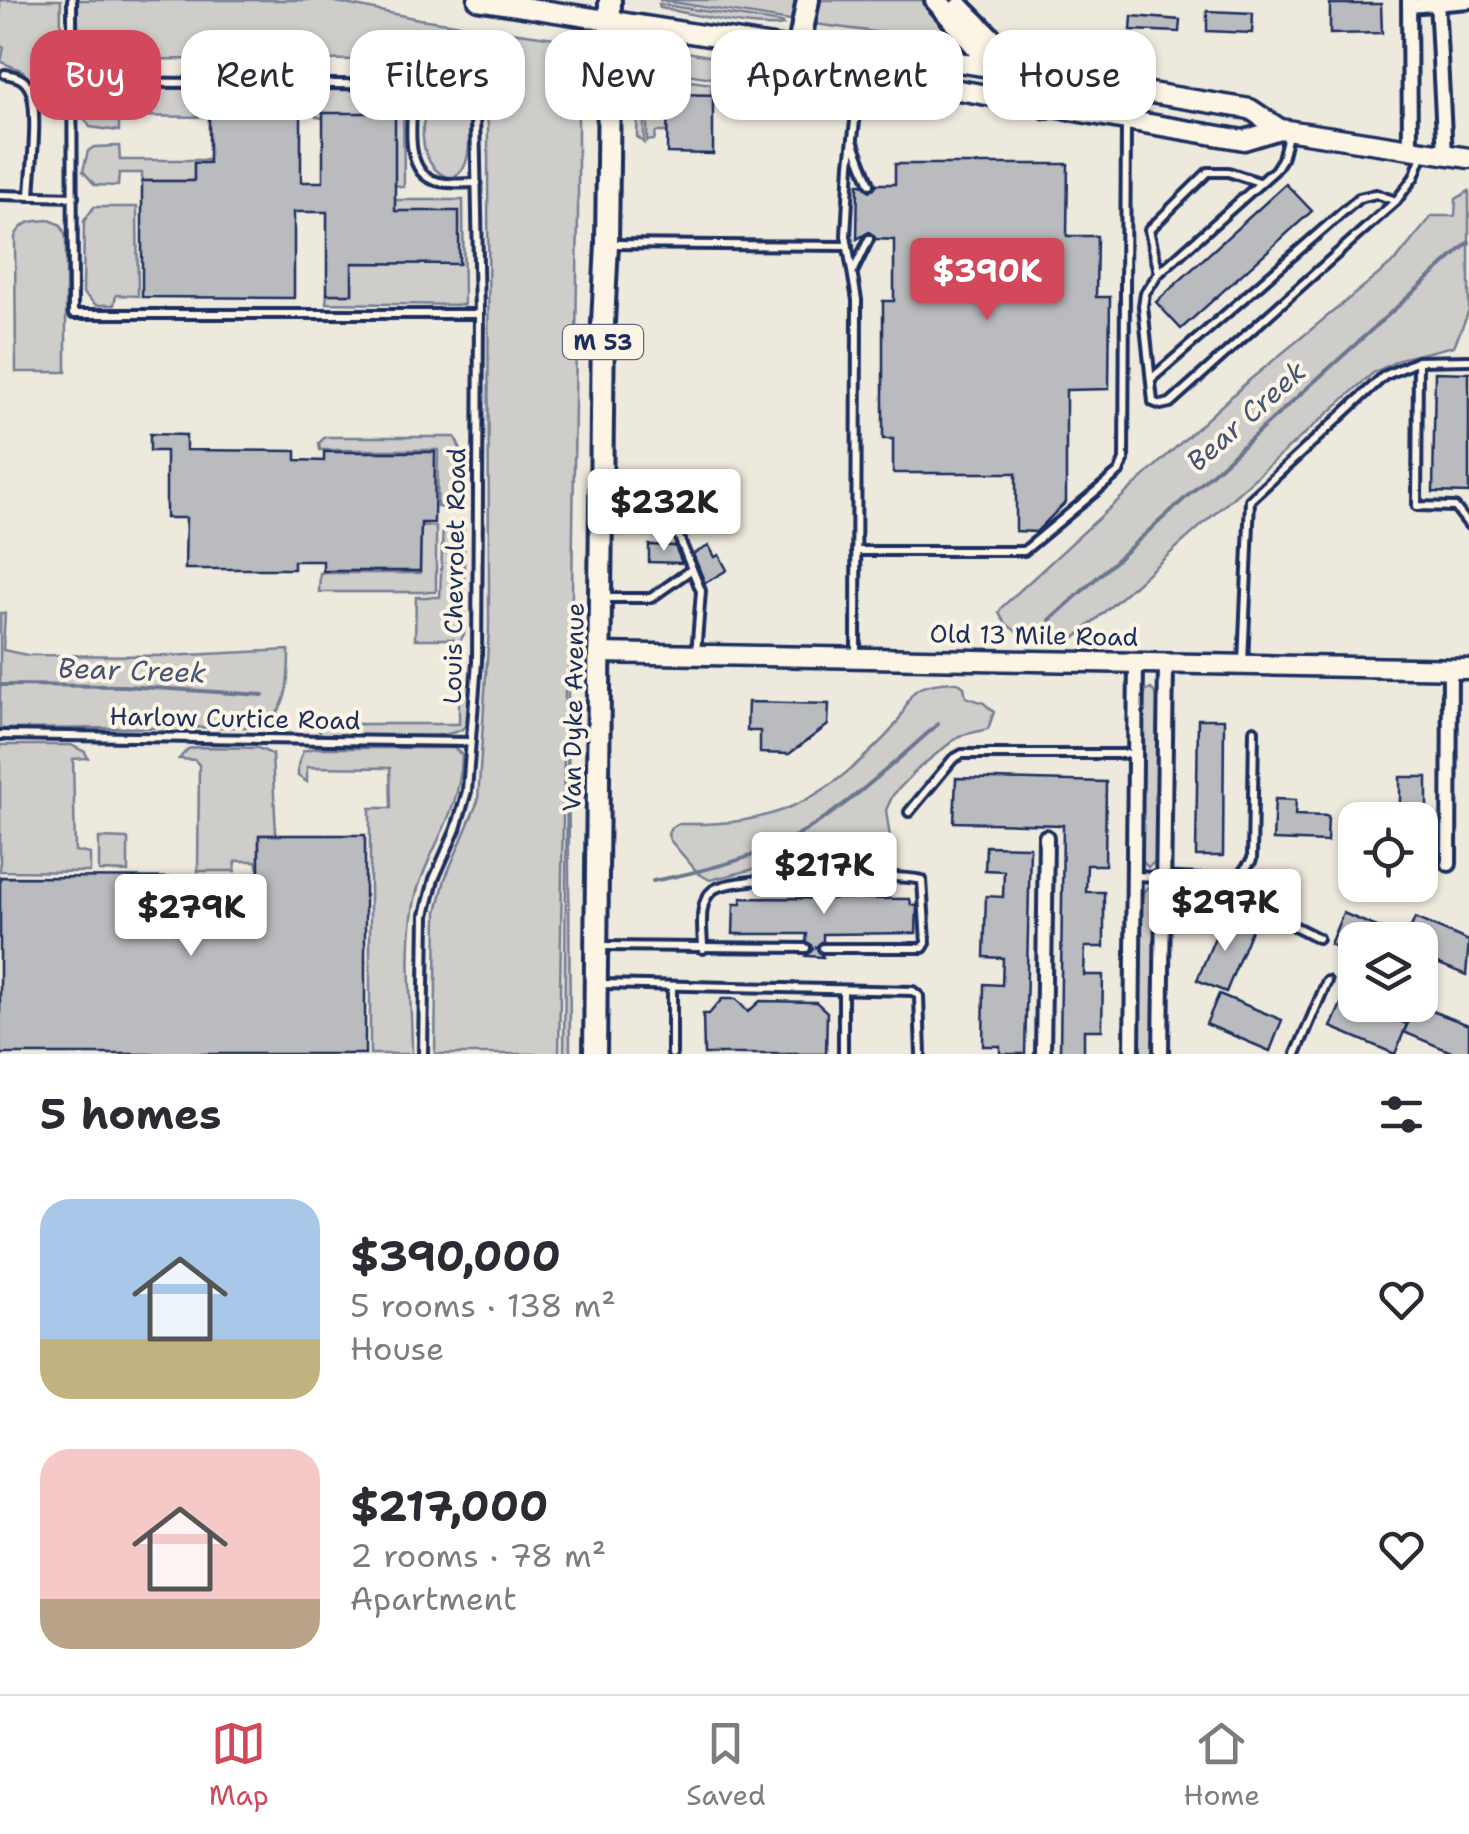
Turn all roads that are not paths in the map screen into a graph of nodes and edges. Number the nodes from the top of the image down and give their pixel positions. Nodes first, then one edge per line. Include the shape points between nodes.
1 (72, 0) edge
2 (478, 0) edge
3 (808, 0) edge
4 (936, 0) edge
5 (953, 0) edge
6 (1437, 2) edge
7 (1469, 2) edge
8 (1409, 3) edge
9 (610, 10) edge
10 (73, 30) edge
11 (802, 30) edge
12 (711, 31) edge
13 (983, 31) edge
14 (983, 54) edge
15 (4, 74) dead end
16 (161, 83) edge
17 (350, 85) edge
18 (1156, 94) edge
19 (75, 120) edge
20 (413, 120) edge
21 (475, 120) edge
22 (855, 120) edge
23 (1126, 120) joint
24 (1285, 130) junction
25 (853, 142) junction
26 (1416, 151) junction
27 (1446, 154) junction
28 (1469, 158) edge
29 (1260, 182) junction
30 (477, 183) junction
31 (870, 184) dead end
32 (0, 195) edge
33 (30, 196) junction
34 (74, 197) junction
35 (1396, 201) junction
36 (870, 239) dead end
37 (607, 244) junction
38 (848, 246) junction
39 (854, 272) junction
40 (1159, 273) junction
41 (478, 314) junction
42 (1469, 360) edge
43 (1418, 361) junction
44 (1150, 380) junction
45 (1455, 507) junction
46 (1469, 508) edge
47 (1469, 526) edge
48 (600, 528) junction
49 (856, 551) junction
50 (692, 569) junction
51 (599, 598) junction
52 (598, 654) junction
53 (696, 655) junction
54 (856, 658) junction
55 (1136, 662) junction
56 (1166, 663) junction
57 (1243, 664) junction
58 (1460, 668) edge
59 (1254, 730) dead end
60 (0, 736) edge
61 (469, 742) junction
62 (1135, 754) junction
63 (909, 812) dead end
64 (1046, 837) dead end
65 (1449, 864) dead end
66 (1134, 876) junction
67 (1164, 876) junction
68 (1226, 892) junction
69 (1318, 938) dead end
70 (596, 946) junction
71 (806, 948) dead end
72 (823, 948) dead end
73 (702, 949) junction
74 (1327, 981) dead end
75 (596, 984) junction
76 (672, 987) junction
77 (843, 990) junction
78 (422, 1054) edge
79 (595, 1054) edge
80 (672, 1054) edge
81 (844, 1054) edge
82 (920, 1054) edge
83 (1043, 1054) edge
84 (1132, 1054) edge
85 (1161, 1054) edge
86 (1296, 1054) edge

1 - 10 lane
2 - 9 main road
3 - 11 main road
4 - 14 main road
5 - 13 main road
6 - 7 street
6 - 8 street
6 - 27 street
8 - 26 street
9 - 12 main road
9 - 37 main road, Van Dyke Avenue / M 53
15 - 33 lane via 30,88
16 - 17 lane
18 - 24 main road via 1250,110
19 - 34 lane
20 - 30 lane via 412,148 423,176
21 - 30 lane, Louis Chevrolet Road
22 - 25 lane
23 - 24 main road via 1244,140
23 - 49 lane via 1119,472 1024,552
24 - 26 main road
24 - 29 lane via 1282,159
25 - 31 lane
25 - 38 lane
26 - 27 main road
26 - 35 lane via 1414,177
27 - 28 main road
29 - 40 lane
29 - 40 lane via 1208,172 1149,230
30 - 41 lane, Louis Chevrolet Road
32 - 33 lane
33 - 34 lane
34 - 41 lane via 74,314
35 - 44 lane via 1376,194 1359,198
35 - 44 lane via 1170,403 1154,402
36 - 39 lane
37 - 38 lane
37 - 48 main road, Van Dyke Avenue / M 53
38 - 39 lane
39 - 49 lane
40 - 44 lane via 1143,306
41 - 61 lane, Louis Chevrolet Road via 477,662
42 - 43 lane
43 - 45 lane via 1417,506
43 - 57 lane via 1384,376 1250,500
45 - 46 lane
45 - 47 lane
48 - 50 lane via 676,530
48 - 51 main road, Van Dyke Avenue / M 53
49 - 54 lane
50 - 51 lane via 651,598
50 - 53 lane via 701,591
51 - 52 main road, Van Dyke Avenue / M 53
52 - 53 main road, Old 13 Mile Road
52 - 70 main road, Van Dyke Avenue / M 53
53 - 54 main road, Old 13 Mile Road
54 - 55 main road, Old 13 Mile Road
55 - 56 main road, Old 13 Mile Road
55 - 62 street
56 - 57 main road, Old 13 Mile Road
56 - 67 street
57 - 58 main road, Old 13 Mile Road
58 - 65 street
59 - 68 lane via 1252,860
60 - 61 lane, Harlow Curtice Road
61 - 78 lane, Louis Chevrolet Road via 463,810 425,916
62 - 63 lane via 962,754
62 - 66 street
64 - 83 street
66 - 67 lane
66 - 84 street
67 - 68 lane via 1200,879
67 - 85 street
68 - 69 lane
70 - 73 lane
70 - 75 main road, Van Dyke Avenue / M 53
71 - 73 lane
72 - 73 lane via 924,948 922,880 771,878 715,888 705,898
74 - 86 lane
75 - 76 lane
75 - 79 main road, Van Dyke Avenue / M 53
76 - 77 lane
76 - 80 lane
77 - 81 lane
77 - 82 lane via 917,992

